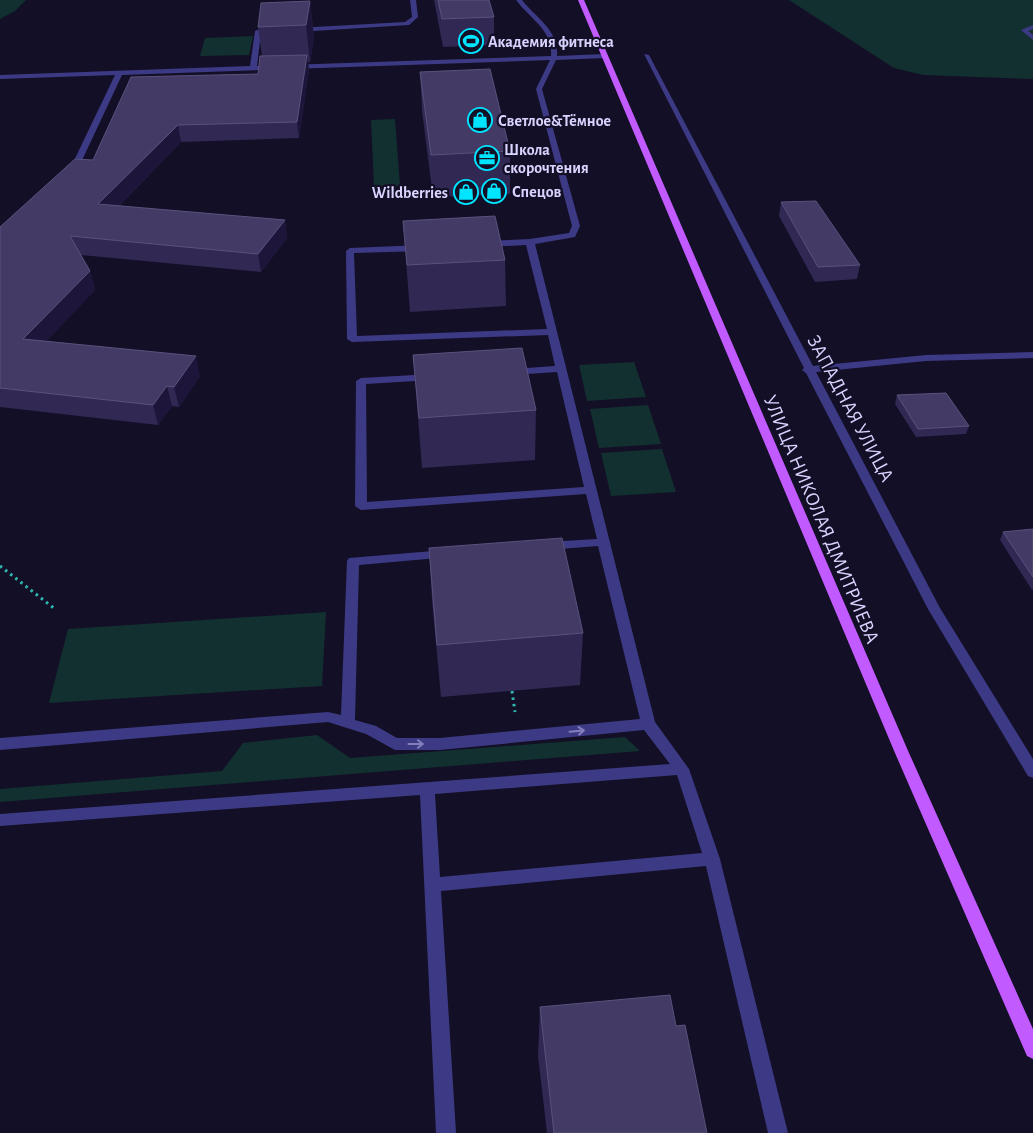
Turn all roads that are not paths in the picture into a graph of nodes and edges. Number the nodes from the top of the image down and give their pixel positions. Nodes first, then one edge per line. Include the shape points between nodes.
1 (413, 0) edge
2 (519, 0) edge
3 (581, 0) edge
4 (1031, 27) edge
5 (1033, 38) edge
6 (646, 55) dead end
7 (605, 56) junction
8 (554, 58) junction
9 (253, 69) junction
10 (119, 74) junction
11 (0, 78) edge
12 (73, 171) edge
13 (530, 242) junction
14 (474, 245) edge
15 (436, 247) edge
16 (553, 332) junction
17 (1033, 355) edge
18 (562, 369) junction
19 (808, 370) junction
20 (504, 373) edge
21 (447, 376) edge
22 (592, 490) junction
23 (604, 542) junction
24 (536, 547) edge
25 (459, 553) edge
26 (348, 723) junction
27 (648, 724) junction
28 (0, 744) edge
29 (682, 769) junction
30 (1033, 772) edge
31 (427, 790) junction
32 (0, 820) edge
33 (712, 859) junction
34 (432, 885) junction
35 (1033, 1050) edge
36 (446, 1133) edge
37 (778, 1133) edge

1 - 9 street via 415,17 407,24 258,31
2 - 8 street via 549,32 555,42
3 - 7 main road, УЛИЦА НИКОЛАЯ ДМИТРИЕВА
4 - 5 street via 1024,30
6 - 19 street, ЗАПАДНАЯ УЛИЦА
7 - 8 street
7 - 35 main road, УЛИЦА НИКОЛАЯ ДМИТРИЕВА via 902,753
8 - 9 street
8 - 13 street via 539,89 576,226 572,235
9 - 10 street
10 - 11 street
10 - 12 street
13 - 14 street
13 - 16 street
15 - 16 street via 350,251 352,339
16 - 18 street
17 - 19 street via 926,358
18 - 20 street
18 - 22 street
19 - 30 street, ЗАПАДНАЯ УЛИЦА via 934,609
21 - 22 street via 361,381 361,506
22 - 23 street
23 - 24 street
23 - 27 street
25 - 26 street via 353,561
26 -> 27 street via 371,730 395,744 440,744
26 - 28 street via 328,717
27 - 29 street
29 - 31 street
29 - 33 street
31 - 32 street
31 - 34 street
33 - 34 street
33 - 37 street
34 - 36 street

